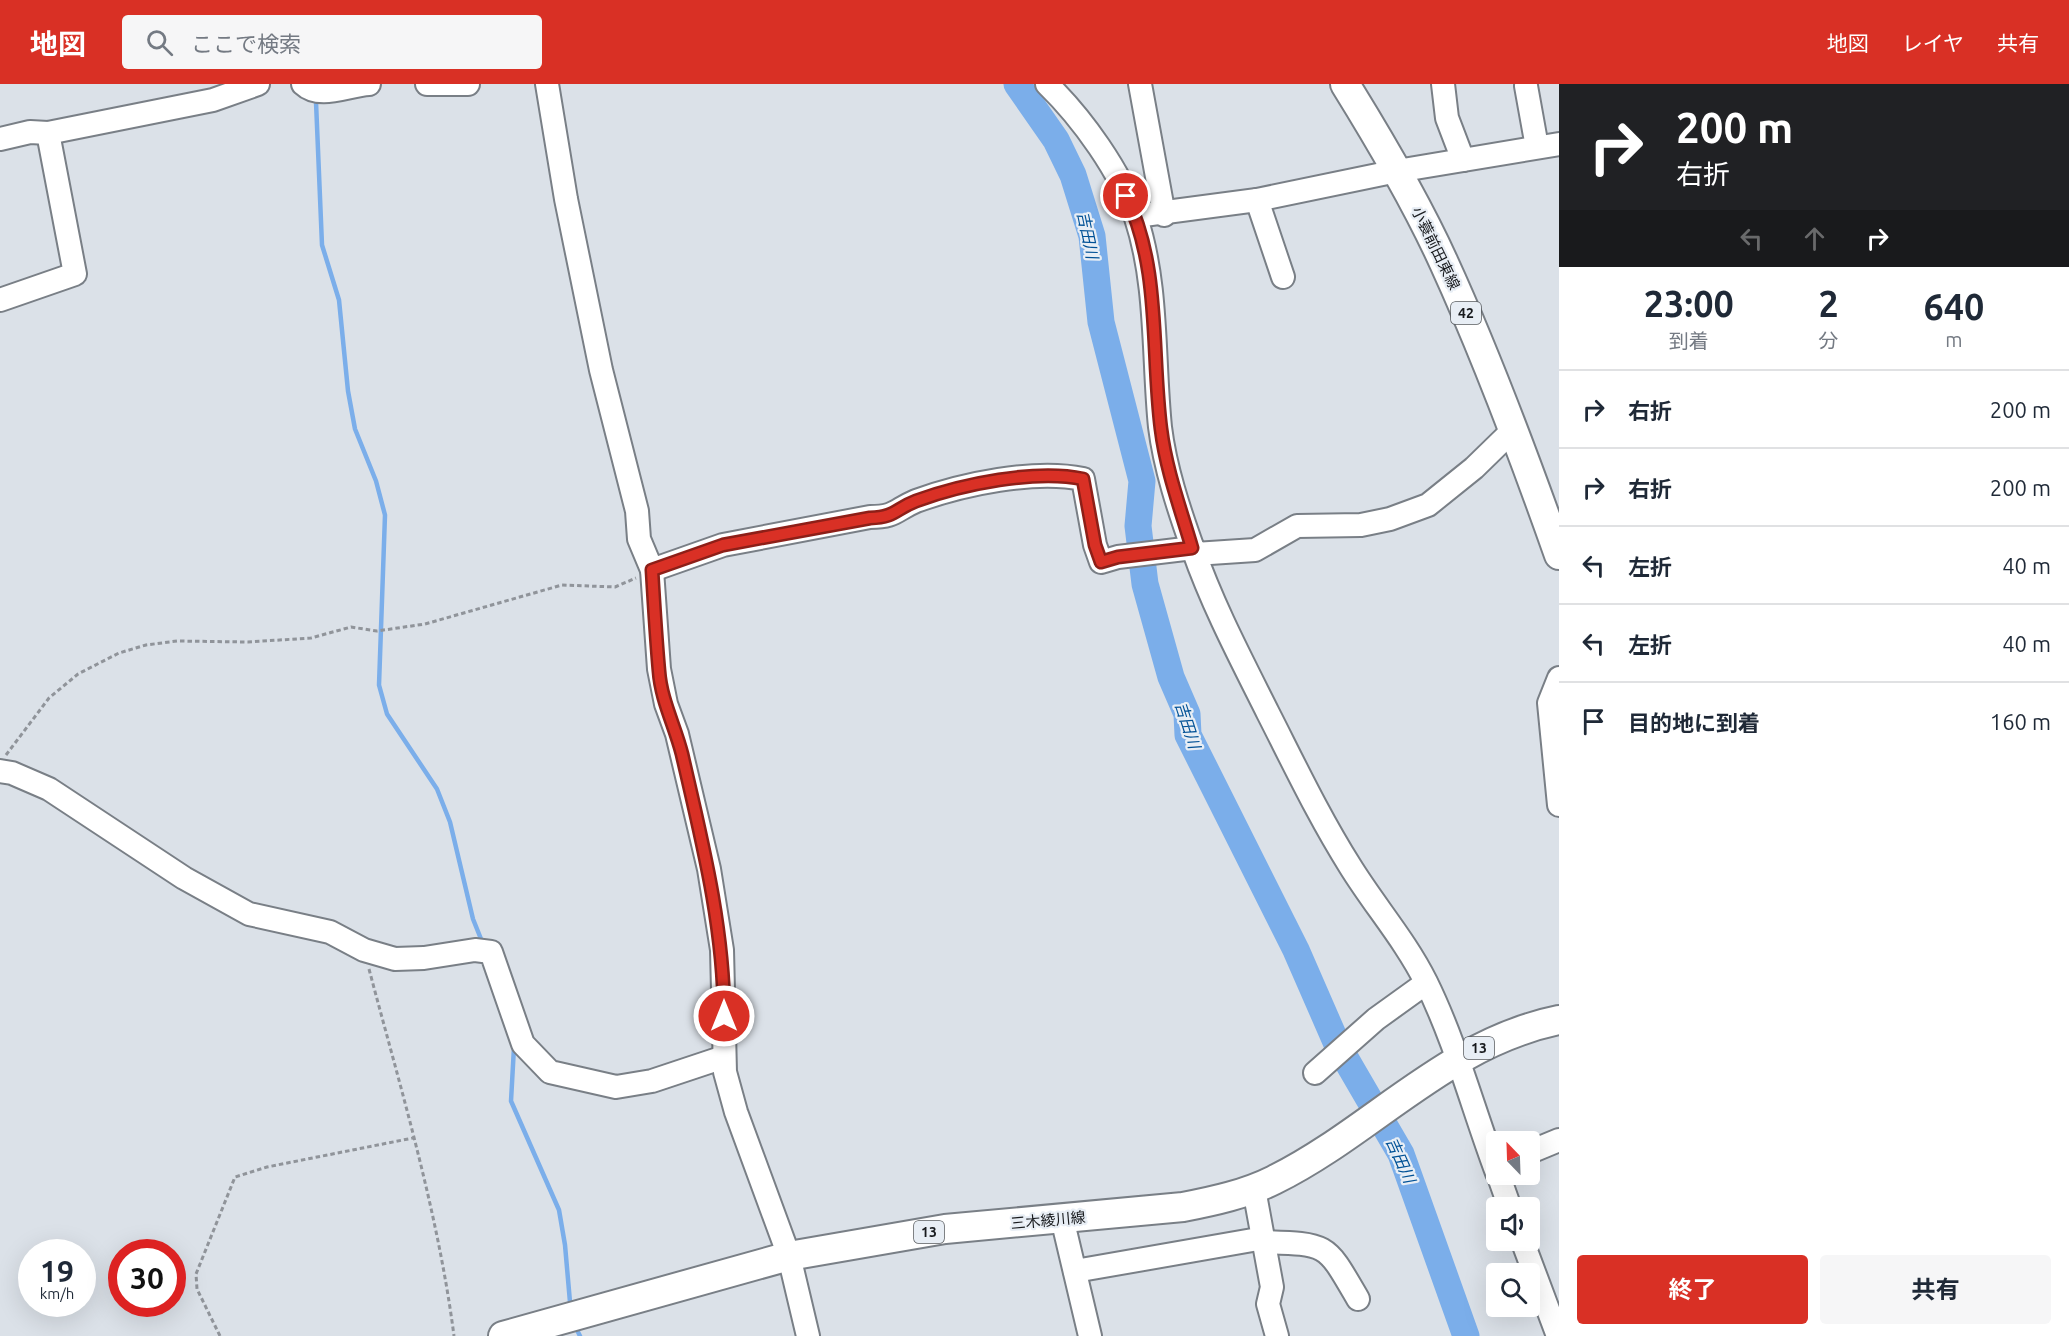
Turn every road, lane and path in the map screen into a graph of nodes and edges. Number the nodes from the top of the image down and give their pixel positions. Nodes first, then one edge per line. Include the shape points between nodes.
1 (258, 84) edge
2 (303, 84) edge
3 (369, 84) edge
4 (427, 84) edge
5 (468, 84) edge
6 (547, 84) edge
7 (1047, 84) edge
8 (1140, 84) edge
9 (1345, 84) edge
10 (1443, 84) edge
11 (1526, 86) dead end
12 (48, 133) junction
13 (0, 139) edge
14 (1559, 144) edge
15 (1537, 147) junction
16 (1463, 160) junction
17 (1397, 171) junction
18 (1257, 200) junction
19 (1164, 215) junction
20 (1136, 216) junction
21 (1283, 277) dead end
22 (0, 300) edge
23 (1514, 429) junction
24 (1194, 551) junction
25 (1559, 555) edge
26 (652, 570) junction
27 (1559, 678) edge
28 (0, 764) edge
29 (0, 771) edge
30 (1559, 805) edge
31 (364, 950) junction
32 (1426, 982) junction
33 (1559, 1020) edge
34 (724, 1057) junction
35 (1458, 1059) junction
36 (1319, 1069) dead end
37 (414, 1138) junction
38 (1486, 1139) edge
39 (1559, 1140) edge
40 (1540, 1148) edge
41 (1254, 1189) junction
42 (1062, 1218) junction
43 (1264, 1240) junction
44 (1526, 1251) edge
45 (789, 1256) junction
46 (1075, 1271) junction
47 (1358, 1299) dead end
48 (220, 1336) edge
49 (454, 1336) edge
50 (503, 1336) edge
51 (808, 1336) edge
52 (1090, 1336) edge
53 (1277, 1336) edge
54 (1558, 1336) edge

1 - 12 street via 213,100
2 - 3 street via 320,92
4 - 5 street
6 - 26 street via 601,370 637,511 639,539
7 - 20 street via 1088,131
8 - 19 street
9 - 17 main road, 小蓑前田東線 / 42
10 - 16 street via 1447,118
11 - 15 street
12 - 13 street via 30,132
12 - 22 street via 75,274
14 - 15 street
15 - 16 street
16 - 17 street
17 - 18 street
17 - 23 main road, 小蓑前田東線 / 42 via 1444,262
18 - 19 street
18 - 21 street
19 - 20 street
20 - 24 street via 1151,298 1161,431
23 - 24 street via 1428,505 1361,525 1297,526 1254,550
23 - 25 main road, 小蓑前田東線 / 42
24 - 26 street via 1168,551 1101,562 1083,479 1032,476 915,502 890,517 723,545
24 - 32 street via 1222,621 1320,817
26 - 28 path via 615,587 562,585 425,624 377,631 351,627 311,638 177,641 119,653 78,674 49,698
26 - 34 street via 659,669 709,869 722,950
27 - 30 street via 1549,703
29 - 31 street via 50,789 184,878 249,914 330,932
31 - 34 street via 395,959 475,950 491,952 524,1044 550,1072 616,1087 652,1081
31 - 37 path
32 - 35 street
32 - 36 street
33 - 35 main road, 三木綾川線 / 13 via 1513,1033
34 - 45 street via 736,1112
35 - 38 street
35 - 41 main road, 三木綾川線 / 13 via 1322,1153
37 - 48 path via 235,1177 196,1274 197,1289
37 - 49 path
39 - 40 street
41 - 42 main road, 三木綾川線 / 13 via 1183,1207
41 - 43 street
42 - 45 main road, 三木綾川線 / 13 via 945,1229
42 - 46 street
43 - 46 street
43 - 47 street via 1309,1244 1327,1251
43 - 53 street via 1272,1287 1268,1304
44 - 54 street
45 - 50 main road, 三木綾川線 / 13
45 - 51 street
46 - 52 street

